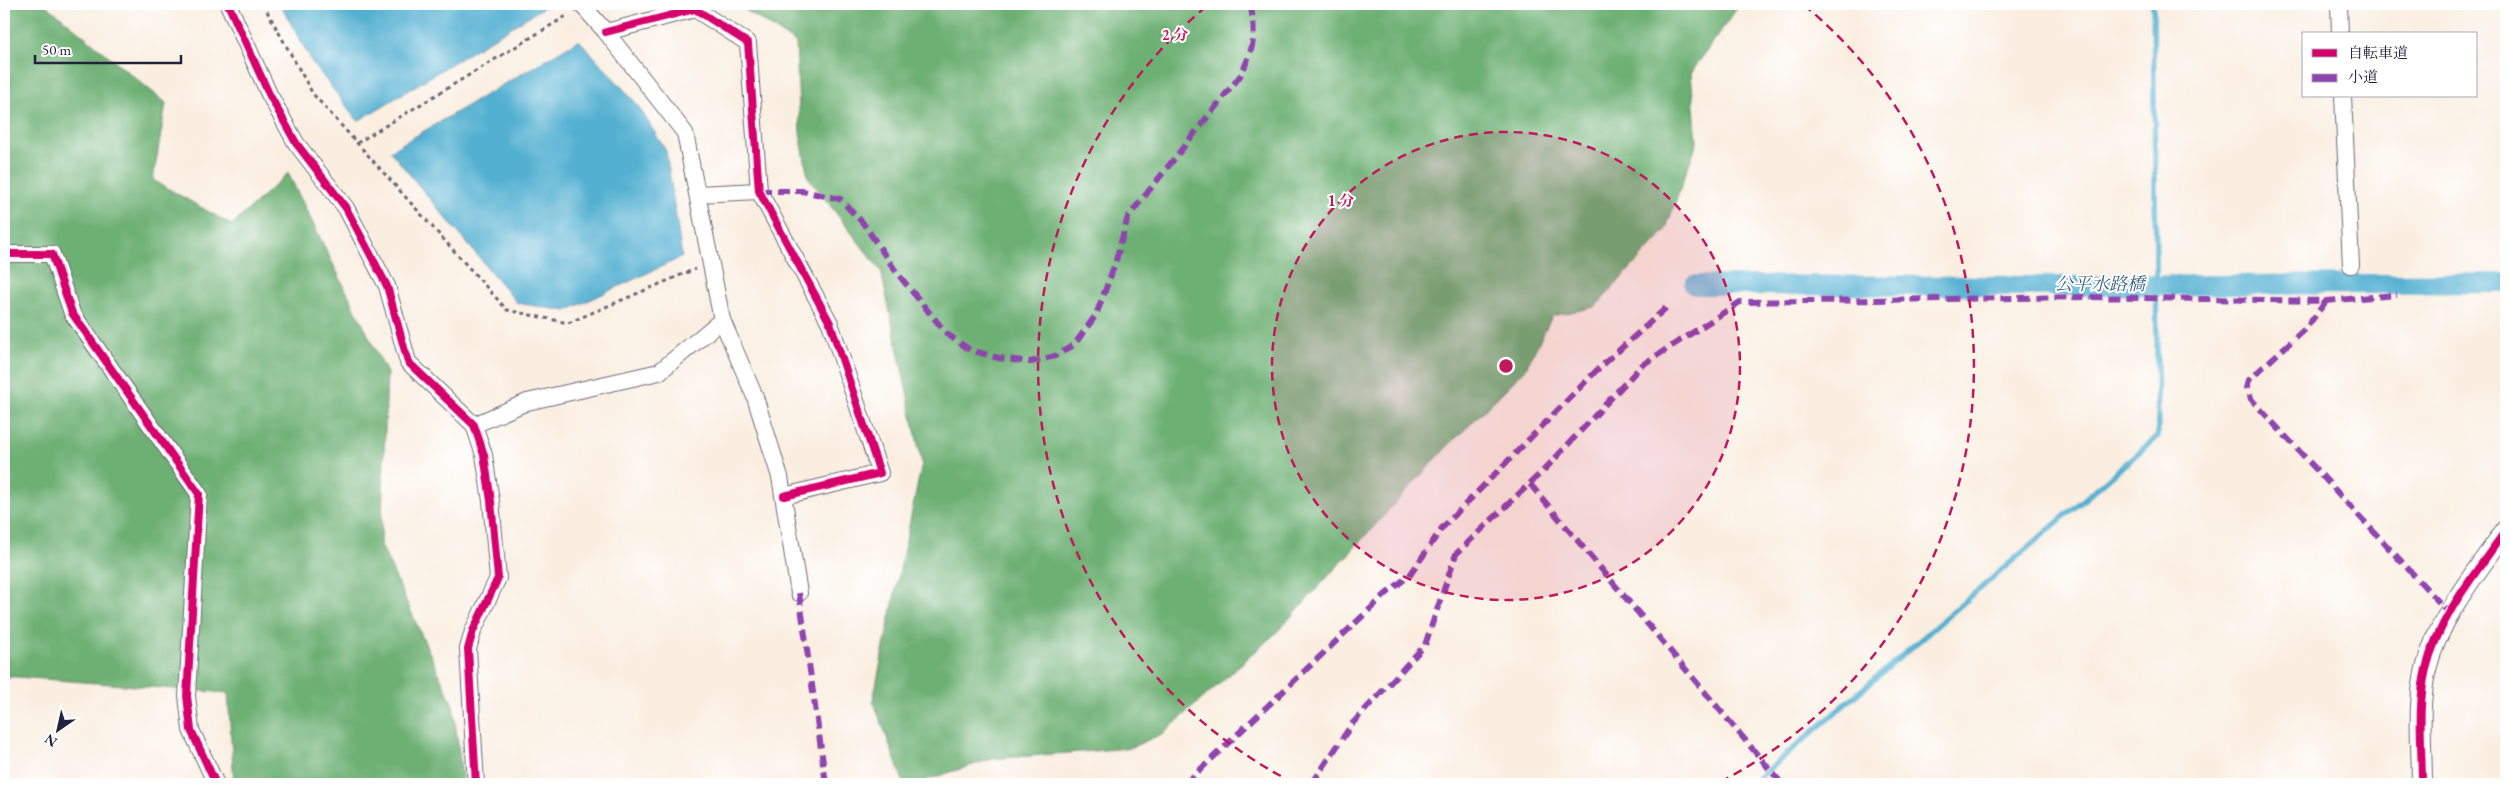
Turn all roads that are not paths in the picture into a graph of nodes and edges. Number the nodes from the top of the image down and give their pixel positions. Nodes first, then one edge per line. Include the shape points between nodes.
1 (228, 4) edge
2 (2339, 4) edge
3 (582, 5) edge
4 (606, 32) junction
5 (2340, 32) edge
6 (2343, 98) edge
7 (760, 191) junction
8 (698, 194) junction
9 (4, 254) edge
10 (2351, 265) dead end
11 (722, 320) junction
12 (474, 425) junction
13 (784, 496) junction
14 (2506, 530) edge
15 (799, 593) dead end
16 (216, 784) edge
17 (476, 784) edge
18 (2422, 784) edge

1 - 12 street via 269,94 296,143 346,208 387,286 408,362
2 - 5 street
3 - 4 street
4 - 7 street via 695,10 748,43
4 - 8 street via 685,133
6 - 10 street
7 - 8 street
7 - 13 street via 830,323 880,473
8 - 11 street
9 - 16 street via 52,254 72,313 199,494 187,696 191,730
11 - 12 street via 659,372 527,402
11 - 13 street via 755,397
12 - 17 street via 484,455 490,492 498,578 468,649
13 - 15 street
14 - 18 street via 2453,606 2433,648 2422,695

